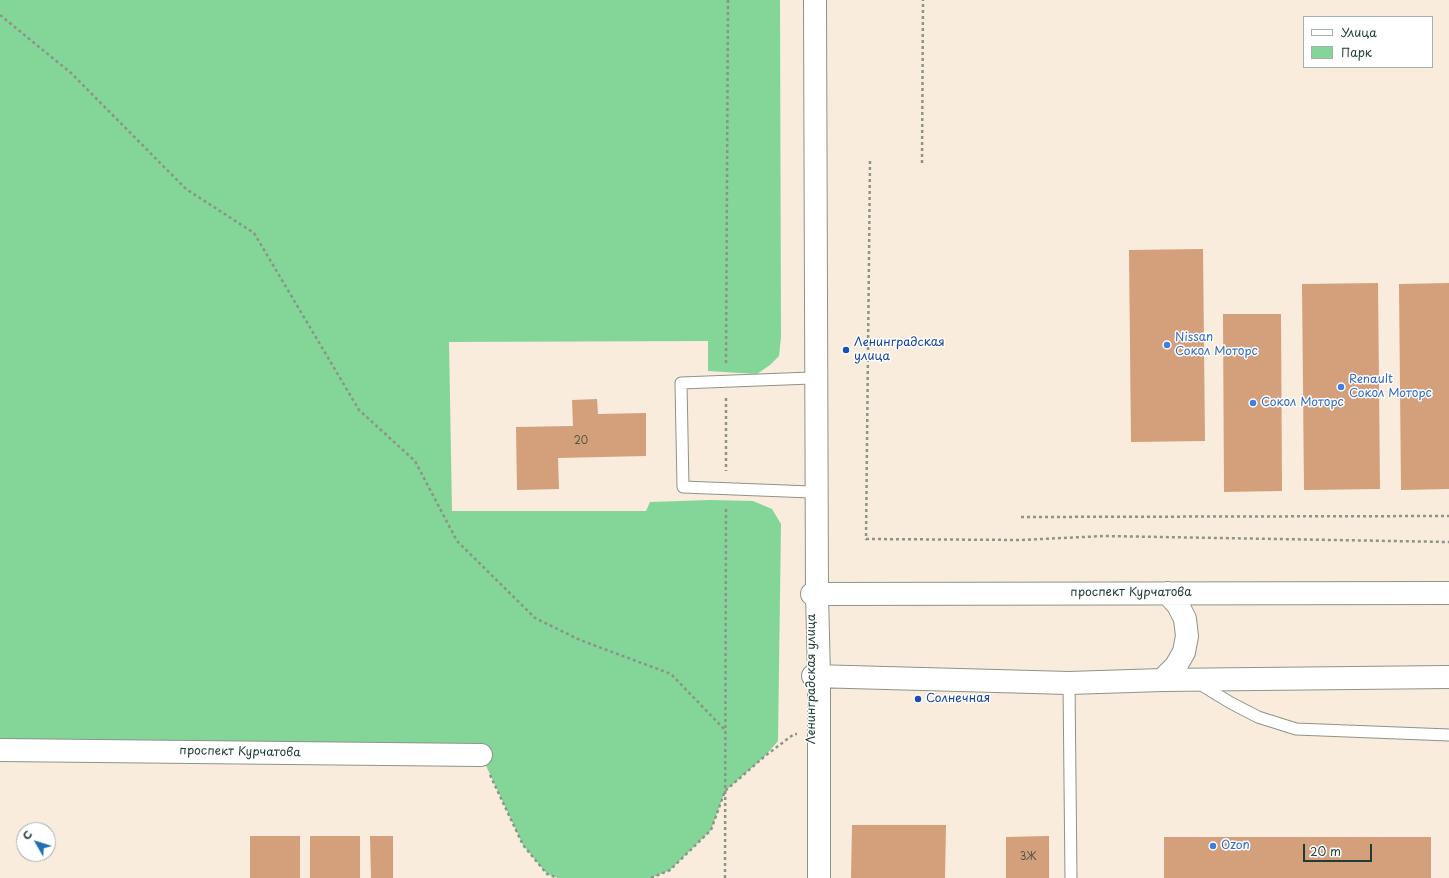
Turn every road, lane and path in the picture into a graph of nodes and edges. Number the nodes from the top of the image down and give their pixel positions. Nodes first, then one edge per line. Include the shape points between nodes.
1 (728, 0) edge
2 (810, 0) edge
3 (815, 0) edge
4 (923, 0) edge
5 (0, 15) edge
6 (870, 162) dead end
7 (922, 163) dead end
8 (810, 378) junction
9 (726, 381) junction
10 (726, 488) junction
11 (812, 492) junction
12 (1449, 516) edge
13 (1022, 517) dead end
14 (1449, 542) edge
15 (1167, 593) junction
16 (1449, 593) edge
17 (815, 594) junction
18 (816, 676) junction
19 (1449, 677) edge
20 (1192, 679) junction
21 (1162, 680) junction
22 (1069, 684) junction
23 (725, 730) junction
24 (812, 732) junction
25 (1449, 735) edge
26 (0, 750) edge
27 (481, 755) joint
28 (725, 791) junction
29 (558, 878) edge
30 (651, 878) edge
31 (725, 878) edge
32 (811, 878) edge
33 (819, 878) edge
34 (1071, 878) edge

1 - 9 path
2 - 8 street, Ленинградская улица
3 - 17 street
4 - 7 path
5 - 23 path via 70,72 186,189 254,232 359,410 415,461 457,541 529,613 580,640 670,674
6 - 14 path via 866,539 1021,540 1104,536
8 - 9 lane
8 - 11 street, Ленинградская улица
9 - 10 path
9 - 10 lane via 681,383 683,487
10 - 11 lane
10 - 23 path
11 - 17 street, Ленинградская улица
12 - 13 path
15 - 16 street, проспект Курчатова
15 - 17 street, проспект Курчатова
15 - 21 street via 1178,605 1185,620 1187,636 1184,652 1176,666
17 - 18 street, Ленинградская улица
18 - 22 street
18 - 24 street, Ленинградская улица
18 - 33 street
19 - 20 street
20 - 21 street
20 - 25 lane via 1258,717 1296,729
21 - 22 street
22 - 34 lane
23 - 28 path
24 - 28 path via 794,734
24 - 32 street, Ленинградская улица
26 - 27 street, проспект Курчатова
27 - 29 path via 523,844 547,874
28 - 30 path via 711,830 670,870
28 - 31 path

